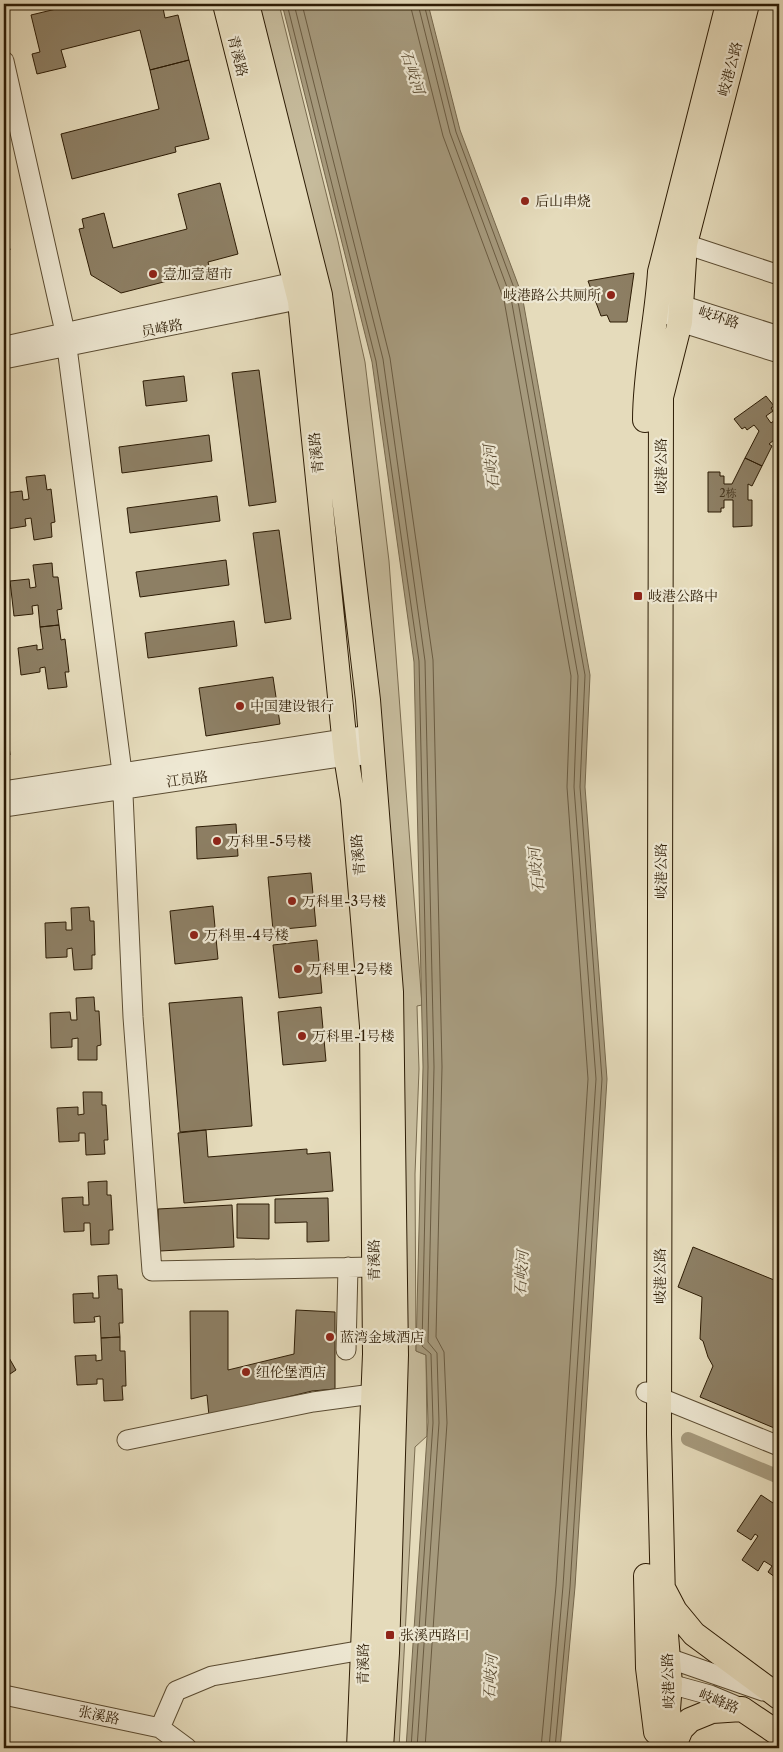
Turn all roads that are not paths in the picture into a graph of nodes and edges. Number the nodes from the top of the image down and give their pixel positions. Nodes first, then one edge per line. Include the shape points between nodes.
1 (225, 4) edge
2 (247, 4) edge
3 (728, 4) edge
4 (747, 4) edge
5 (4, 61) edge
6 (685, 244) junction
7 (779, 275) edge
8 (308, 289) junction
9 (673, 311) junction
10 (779, 336) edge
11 (66, 339) junction
12 (4, 346) edge
13 (779, 353) edge
14 (4, 359) edge
15 (370, 745) junction
16 (345, 747) junction
17 (122, 781) junction
18 (4, 791) edge
19 (4, 807) edge
20 (348, 1267) junction
21 (374, 1267) junction
22 (346, 1350) dead end
23 (384, 1392) junction
24 (652, 1394) junction
25 (127, 1440) dead end
26 (779, 1446) edge
27 (663, 1589) junction
28 (363, 1650) junction
29 (387, 1653) junction
30 (658, 1663) junction
31 (670, 1684) junction
32 (4, 1695) edge
33 (779, 1697) edge
34 (742, 1709) junction
35 (160, 1728) junction
36 (779, 1734) edge
37 (187, 1748) edge
38 (359, 1748) edge
39 (380, 1748) edge
40 (658, 1748) edge
41 (672, 1748) edge

1 - 8 main road, 青溪路
2 - 8 main road, 青溪路
3 - 9 main road, 岐港公路 via 660,272
4 - 6 main road, 岐港公路
5 - 11 street
6 - 7 street
6 - 9 main road, 岐港公路
8 - 11 street, 员峰路
8 - 15 main road, 青溪路 via 368,700
8 - 16 main road, 青溪路
9 - 10 street, 岐环路
9 - 13 street, 岐环路
9 - 24 main road, 岐港公路 via 661,397
11 - 12 street, 员峰路
11 - 14 street, 员峰路
11 - 17 street
15 - 16 street, 江员路
15 - 23 main road, 青溪路 via 392,992
16 - 17 street, 江员路
16 - 21 main road, 青溪路 via 353,800 372,1026
17 - 18 street, 江员路
17 - 19 street, 江员路
17 - 20 street via 133,1017 152,1271
20 - 21 street
20 - 22 street
21 - 23 main road, 青溪路
23 - 25 street via 313,1402
23 - 28 main road, 青溪路
23 - 29 main road, 青溪路
24 - 26 street
24 - 27 main road, 岐港公路
24 - 30 main road, 岐港公路
27 - 30 main road, 岐港公路
27 - 33 main road via 694,1634
28 - 29 street
28 - 35 street via 212,1676 176,1691
28 - 38 main road, 青溪路
29 - 39 main road, 青溪路
30 - 31 main road, 岐港公路
30 - 33 street, 岐峰路
30 - 40 main road, 岐港公路
31 - 34 street, 岐峰路 via 710,1695
31 - 41 main road, 岐港公路 via 668,1709
32 - 35 street, 张溪路
34 - 36 main road, 岐峰路
34 - 41 main road via 712,1710 696,1716 681,1729
35 - 37 street, 张溪路

